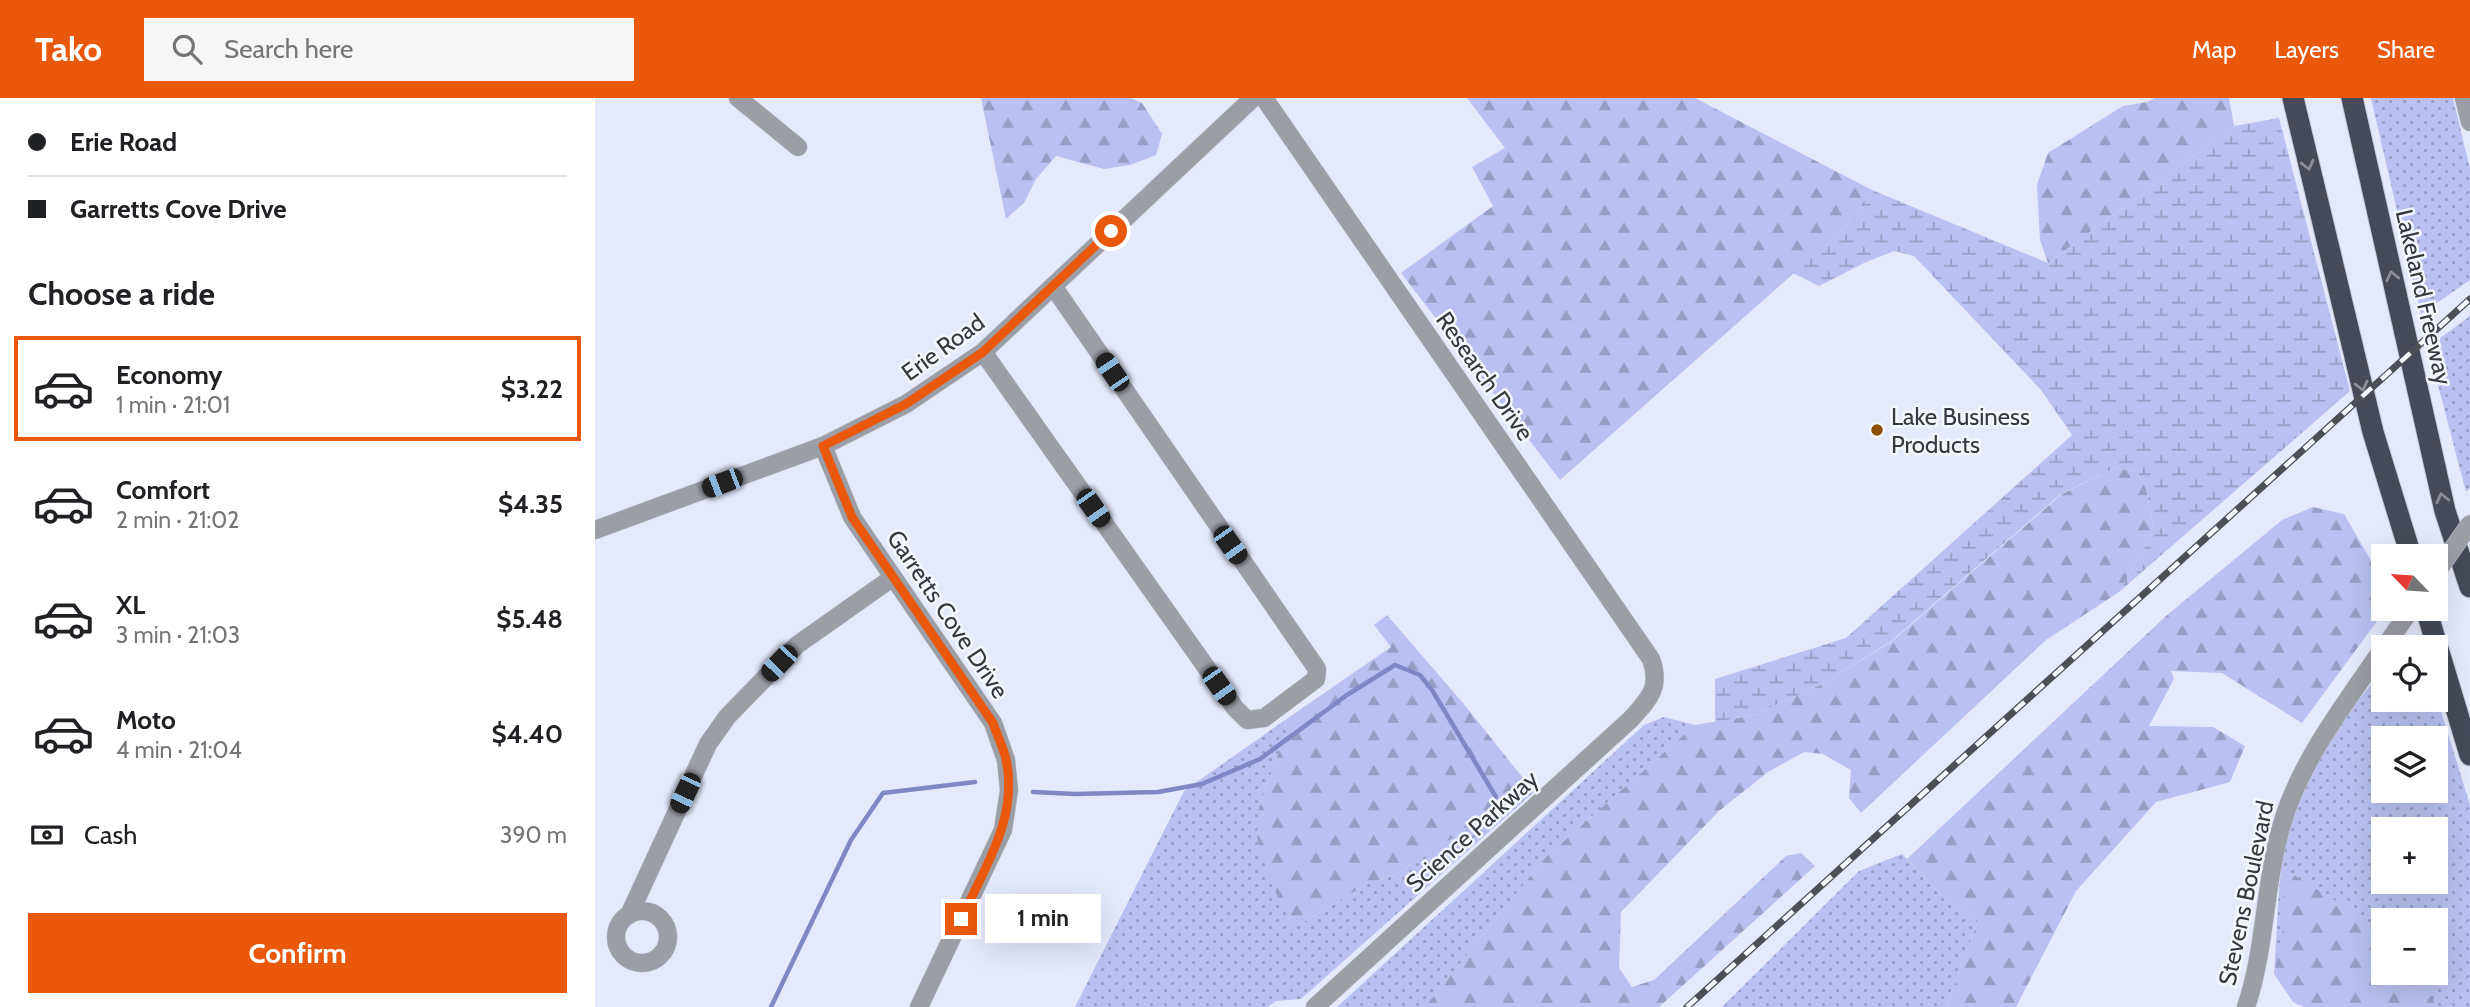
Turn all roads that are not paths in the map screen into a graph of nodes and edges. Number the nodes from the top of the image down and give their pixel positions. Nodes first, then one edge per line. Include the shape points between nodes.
1 (738, 98) edge
2 (1253, 98) edge
3 (1263, 98) edge
4 (2293, 98) edge
5 (2352, 98) edge
6 (2464, 98) edge
7 (2470, 122) edge
8 (798, 147) dead end
9 (1052, 286) junction
10 (983, 352) junction
11 (823, 446) junction
12 (2470, 524) edge
13 (595, 530) edge
14 (2407, 544) edge
15 (2448, 556) edge
16 (892, 578) junction
17 (2470, 587) edge
18 (2430, 621) edge
19 (2371, 667) edge
20 (1656, 685) joint
21 (2470, 755) edge
22 (629, 915) dead end
23 (919, 1007) edge
24 (1315, 1007) edge
25 (2246, 1007) edge

1 - 8 street
2 - 9 street, Erie Road
3 - 20 street, Research Drive via 1651,659
4 -> 14 highway via 2374,432
17 -> 5 highway, Lakeland Freeway via 2445,511
6 - 7 street
9 - 10 street, Erie Road
9 - 10 street via 1317,669 1316,679 1264,718 1247,720
10 - 11 street, Erie Road via 906,404
11 - 13 street, Erie Road
11 - 16 street, Garretts Cove Drive via 852,517
12 - 15 street, bridge
16 - 22 street via 797,645 727,717 708,744
16 - 23 street, Garretts Cove Drive via 993,723 1006,760 1009,790 1003,830
18 - 21 highway
19 - 25 street, Stevens Boulevard via 2327,732 2282,823 2256,978
20 - 24 street, Science Parkway via 1631,719

